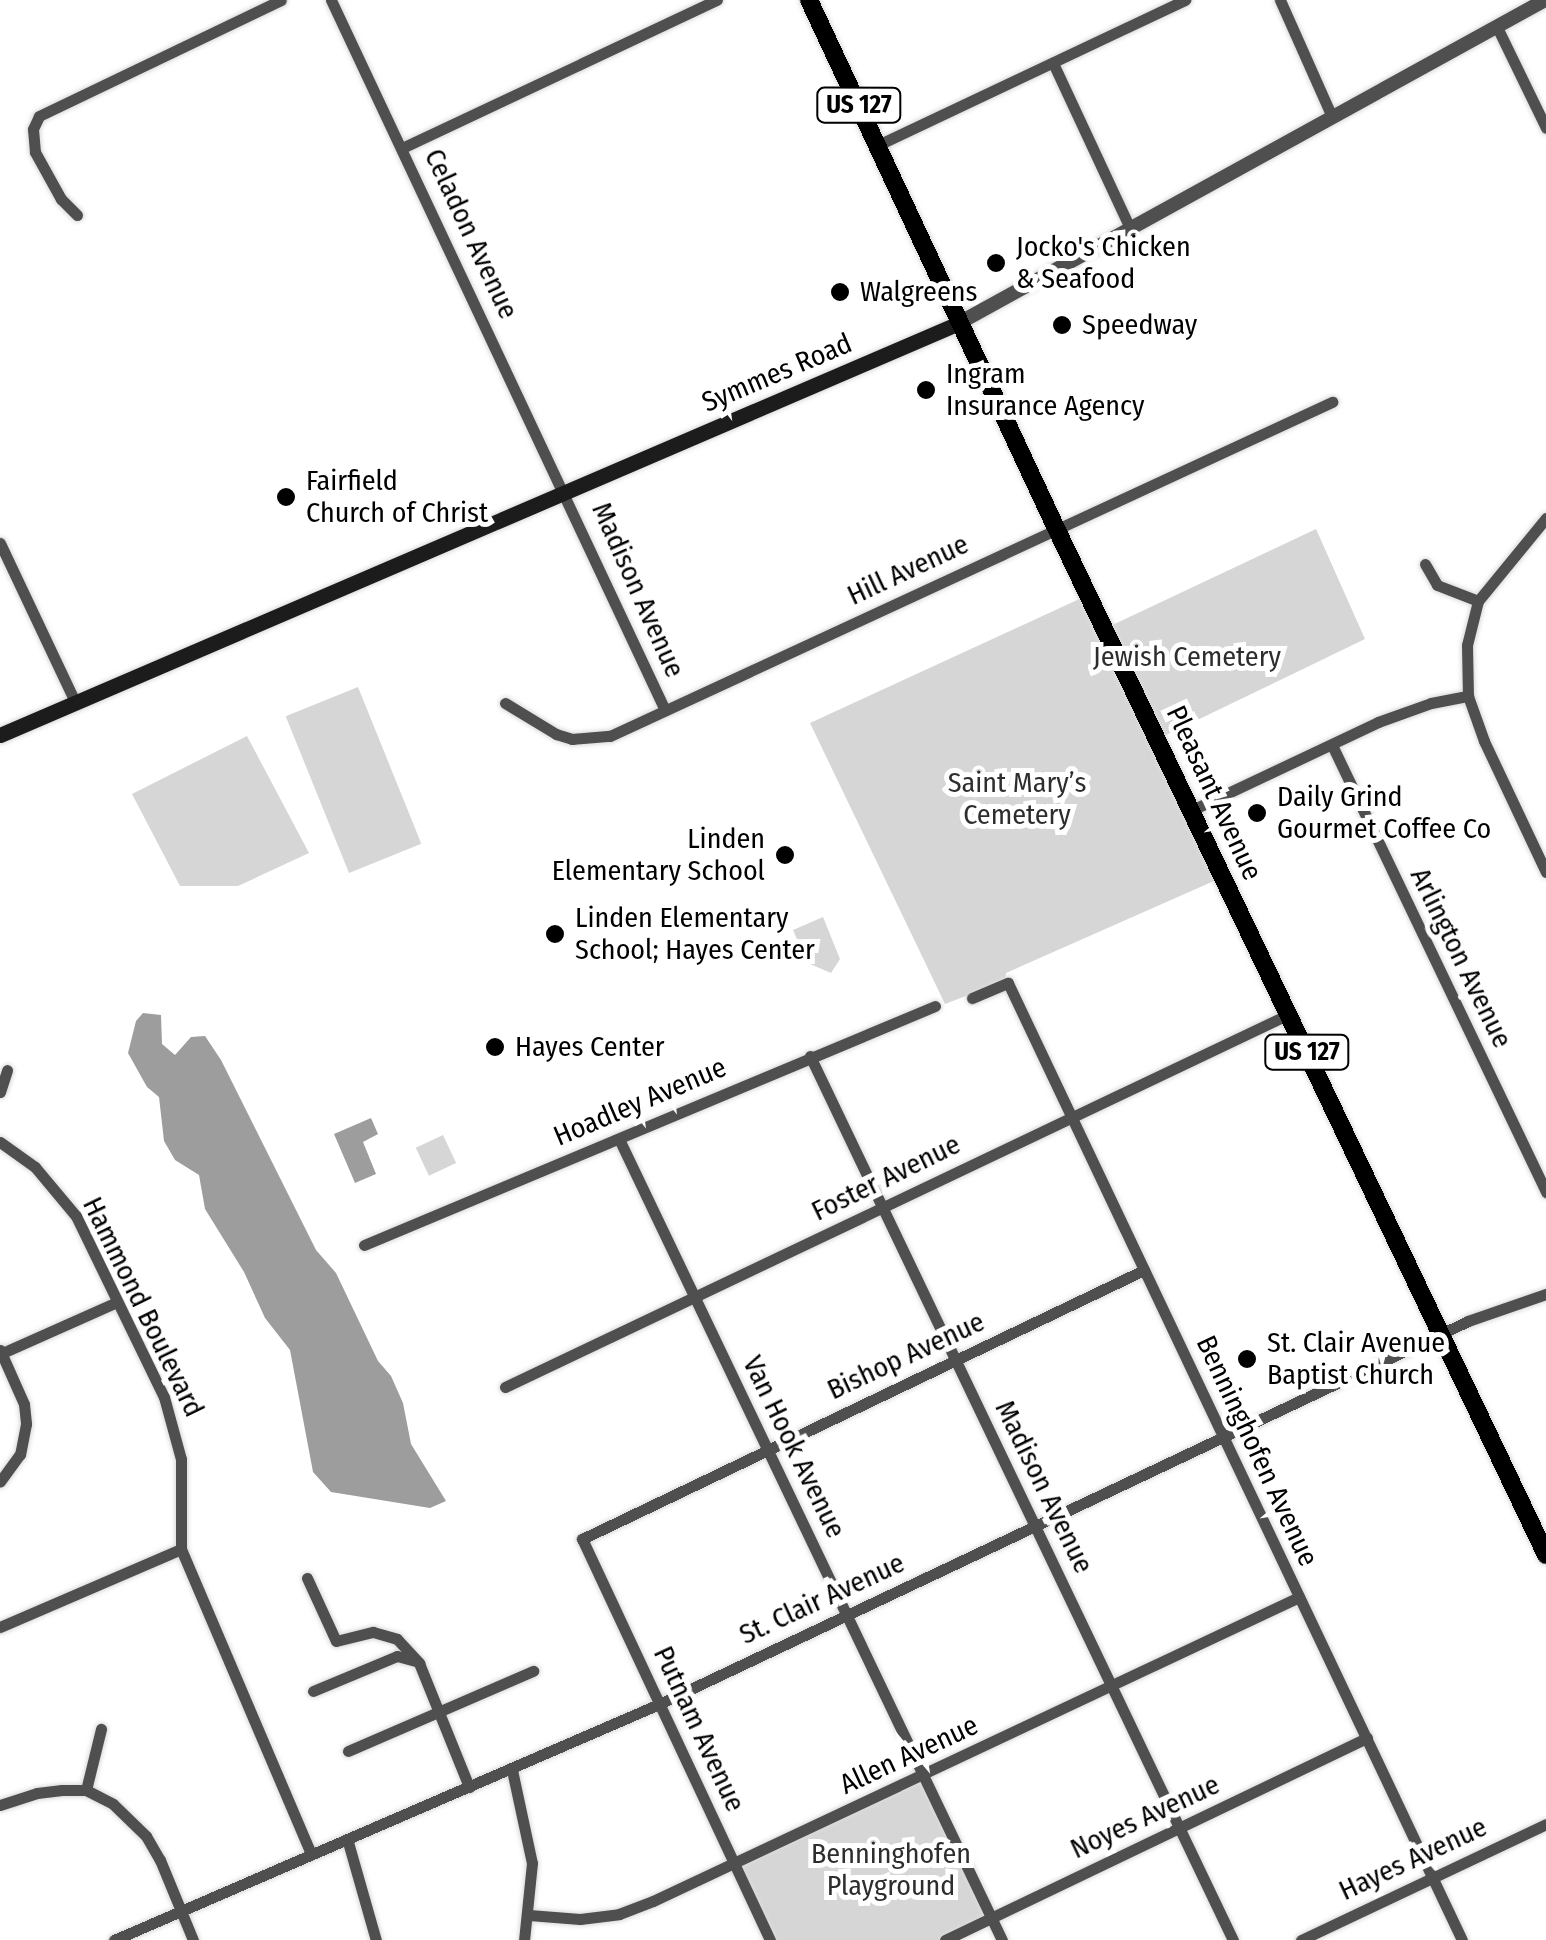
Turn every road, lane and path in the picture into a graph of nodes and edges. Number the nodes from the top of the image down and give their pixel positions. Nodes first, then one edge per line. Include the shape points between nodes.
1 (281, 0) edge
2 (331, 0) edge
3 (717, 0) edge
4 (809, 0) edge
5 (1185, 0) edge
6 (1280, 0) edge
7 (1546, 0) edge
8 (1527, 4) edge
9 (1498, 26) junction
10 (1053, 63) junction
11 (1332, 116) junction
12 (1546, 128) edge
13 (878, 145) junction
14 (402, 148) junction
15 (77, 215) dead end
16 (1131, 230) junction
17 (959, 323) junction
18 (1332, 402) dead end
19 (565, 490) junction
20 (1546, 518) edge
21 (1056, 528) junction
22 (0, 544) edge
23 (1425, 564) dead end
24 (1478, 601) junction
25 (1468, 696) junction
26 (75, 702) junction
27 (505, 703) dead end
28 (665, 710) junction
29 (0, 734) edge
30 (1332, 745) junction
31 (1192, 810) junction
32 (1546, 872) edge
33 (972, 998) dead end
34 (935, 1006) dead end
35 (1289, 1014) junction
36 (810, 1056) junction
37 (7, 1070) dead end
38 (0, 1092) edge
39 (1072, 1116) junction
40 (618, 1139) junction
41 (0, 1142) edge
42 (1546, 1192) edge
43 (884, 1205) junction
44 (364, 1245) dead end
45 (1144, 1270) junction
46 (1546, 1294) edge
47 (696, 1298) junction
48 (117, 1302) junction
49 (1441, 1334) junction
50 (0, 1352) edge
51 (956, 1361) junction
52 (505, 1387) dead end
53 (1224, 1438) junction
54 (766, 1449) junction
55 (0, 1482) edge
56 (1036, 1527) junction
57 (582, 1539) joint
58 (180, 1549) junction
59 (1546, 1555) edge
60 (307, 1578) dead end
61 (1299, 1597) junction
62 (848, 1614) junction
63 (0, 1627) edge
64 (420, 1662) junction
65 (533, 1671) dead end
66 (1112, 1686) junction
67 (313, 1691) dead end
68 (659, 1704) junction
69 (441, 1713) junction
70 (100, 1729) dead end
71 (1368, 1738) junction
72 (348, 1751) dead end
73 (512, 1770) junction
74 (924, 1776) junction
75 (469, 1787) junction
76 (86, 1790) junction
77 (0, 1805) edge
78 (1546, 1824) edge
79 (1180, 1828) junction
80 (348, 1842) junction
81 (311, 1854) junction
82 (735, 1865) junction
83 (1432, 1876) junction
84 (180, 1912) junction
85 (529, 1915) junction
86 (991, 1918) junction
87 (114, 1940) edge
88 (194, 1940) edge
89 (376, 1940) edge
90 (524, 1940) edge
91 (770, 1940) edge
92 (945, 1940) edge
93 (1002, 1940) edge
94 (1233, 1940) edge
95 (1302, 1940) edge
96 (1462, 1940) edge

1 - 15 street via 38,116 36,152
2 - 14 street, Celadon Avenue
3 - 14 street
4 - 13 main road, Pleasant Avenue / US 127
5 - 10 street
6 - 11 street
7 - 8 street, Symmes Road
8 - 9 street, Symmes Road
9 - 11 street, Symmes Road
9 - 12 street
10 - 13 street
10 - 16 street
11 - 16 street, Symmes Road
13 - 17 main road, Pleasant Avenue / US 127
14 - 19 street, Celadon Avenue
16 - 17 street, Symmes Road
17 - 19 main road, Symmes Road
17 - 21 main road, Pleasant Avenue / US 127
18 - 21 street, Hill Avenue
19 - 26 main road, Symmes Road
19 - 28 street, Madison Avenue
20 - 24 street
21 - 28 street, Hill Avenue
21 - 31 main road, Pleasant Avenue / US 127
22 - 26 street
23 - 24 street via 1437,586
24 - 25 street via 1467,646
25 - 30 street via 1414,709
25 - 32 street
26 - 29 main road, Symmes Road
27 - 28 street, Hill Avenue via 572,739 610,736
30 - 31 street
30 - 42 street, Arlington Avenue
31 - 35 main road, Pleasant Avenue / US 127
33 - 39 street, Benninghofen Avenue via 1008,983
34 - 36 street, Hoadley Avenue
35 - 39 street, Foster Avenue
35 - 49 main road, Pleasant Avenue / US 127
36 - 40 street, Hoadley Avenue
36 - 43 street, Madison Avenue
37 - 38 street
39 - 43 street, Foster Avenue
39 - 45 street, Benninghofen Avenue
40 - 44 street, Hoadley Avenue
40 - 47 street, Van Hook Avenue
41 - 48 street, Hammond Boulevard via 56,1188
43 - 47 street, Foster Avenue
43 - 51 street, Madison Avenue
45 - 51 street, Bishop Avenue
45 - 53 street, Benninghofen Avenue
46 - 49 street, St. Clair Avenue
47 - 52 street, Foster Avenue
47 - 54 street, Van Hook Avenue
48 - 50 street
48 - 58 street, Hammond Boulevard via 177,1431
49 - 53 street, St. Clair Avenue
49 - 59 main road, Pleasant Avenue / US 127
50 - 55 street via 26,1424 20,1454
51 - 54 street, Bishop Avenue
51 - 56 street, Madison Avenue
53 - 56 street, St. Clair Avenue
53 - 61 street, Benninghofen Avenue
54 - 57 street, Bishop Avenue
54 - 62 street, Van Hook Avenue
56 - 62 street, St. Clair Avenue
56 - 66 street, Madison Avenue
57 - 68 street, Putnam Avenue
58 - 63 street
58 - 81 street, Hammond Boulevard
60 - 64 street via 336,1641 373,1632 397,1639
61 - 66 street, Allen Avenue
61 - 71 street, Benninghofen Avenue
62 - 68 street, St. Clair Avenue
62 - 74 street, Van Hook Avenue
64 - 67 street via 396,1656
64 - 69 street
65 - 69 street
66 - 74 street, Allen Avenue
66 - 79 street, Madison Avenue
68 - 73 street, St. Clair Avenue
68 - 82 street, Putnam Avenue
69 - 72 street
69 - 75 street
70 - 76 street
71 - 79 street, Noyes Avenue
71 - 83 street, Benninghofen Avenue
73 - 75 street, St. Clair Avenue
73 - 85 street via 532,1862
74 - 82 street, Allen Avenue
74 - 86 street, Van Hook Avenue
75 - 80 street, St. Clair Avenue
76 - 77 street via 37,1793
76 - 84 street via 113,1804 146,1836
78 - 83 street, Hayes Avenue
79 - 86 street, Noyes Avenue
79 - 94 street, Madison Avenue
80 - 81 street, St. Clair Avenue
80 - 89 street
81 - 84 street, St. Clair Avenue
82 - 85 street, Allen Avenue via 619,1914
82 - 91 street, Putnam Avenue
83 - 95 street, Hayes Avenue
83 - 96 street, Benninghofen Avenue
84 - 87 street, St. Clair Avenue
84 - 88 street
85 - 90 street
86 - 92 street, Noyes Avenue
86 - 93 street, Van Hook Avenue

